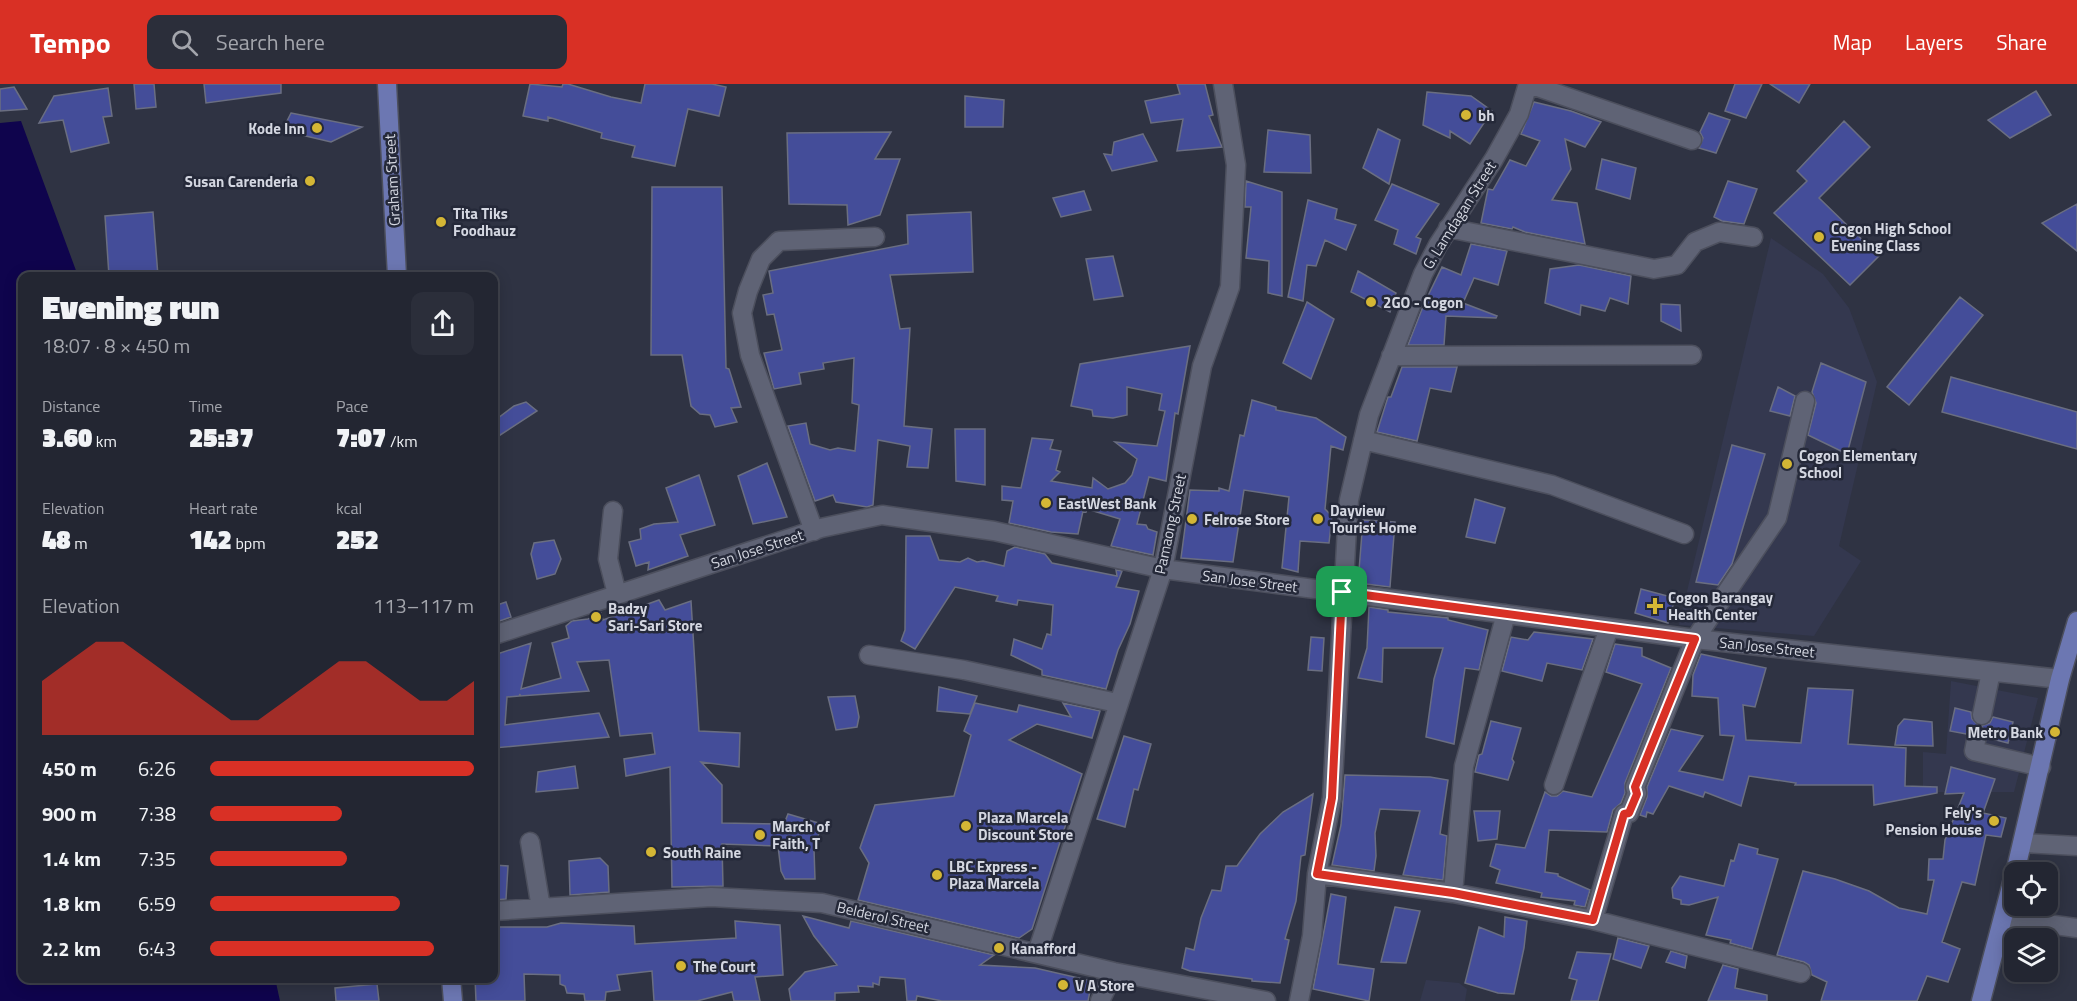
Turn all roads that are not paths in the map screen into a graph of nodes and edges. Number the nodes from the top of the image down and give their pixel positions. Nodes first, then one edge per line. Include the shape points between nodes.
1 (387, 84) edge
2 (1223, 84) edge
3 (1529, 84) edge
4 (1692, 140) dead end
5 (1448, 228) junction
6 (875, 237) dead end
7 (1753, 237) dead end
8 (397, 272) edge
9 (1692, 355) dead end
10 (1391, 356) junction
11 (1805, 401) dead end
12 (1363, 440) junction
13 (613, 512) dead end
14 (814, 531) junction
15 (1684, 534) dead end
16 (1163, 569) junction
17 (1342, 592) junction
18 (617, 594) junction
19 (1506, 614) junction
20 (2077, 621) edge
21 (1609, 628) junction
22 (498, 634) edge
23 (1695, 639) junction
24 (869, 655) dead end
25 (1991, 672) junction
26 (2060, 679) junction
27 (1117, 703) junction
28 (1982, 714) dead end
29 (1977, 736) dead end
30 (2041, 767) junction
31 (1554, 786) dead end
32 (530, 842) dead end
33 (2022, 843) junction
34 (2077, 846) edge
35 (2018, 862) edge
36 (1317, 874) junction
37 (1453, 893) junction
38 (541, 908) junction
39 (498, 910) edge
40 (2004, 914) edge
41 (2003, 918) junction
42 (1593, 920) junction
43 (2077, 928) edge
44 (1037, 953) junction
45 (1114, 972) junction
46 (1801, 973) dead end
47 (451, 983) edge
48 (453, 1001) edge
49 (1100, 1001) edge
50 (1266, 1001) edge
51 (1299, 1001) edge
52 (1981, 1001) edge

1 - 8 main road, Graham Street
2 - 16 street, Pamaong Street via 1236,165 1230,287 1202,366
3 - 4 street
3 - 5 street, G. Lamdagan Street via 1494,159
5 - 7 street via 1654,269 1677,265 1695,242 1719,232
5 - 10 street, G. Lamdagan Street via 1423,274
6 - 14 street via 779,241 761,259 742,313 750,355
9 - 10 street
10 - 12 street, G. Lamdagan Street
11 - 23 street via 1777,518
12 - 15 street via 1552,485
12 - 17 street, G. Lamdagan Street via 1349,500
13 - 18 street via 609,559
14 - 16 street, San Jose Street via 882,515 994,531
14 - 18 street, San Jose Street
16 - 17 street, San Jose Street
16 - 27 street, Pamaong Street
17 - 19 street, San Jose Street
17 - 36 street, G. Lamdagan Street via 1332,798
18 - 22 street, San Jose Street
19 - 21 street, San Jose Street
19 - 37 street via 1464,766
20 - 26 main road
21 - 23 street, San Jose Street
21 - 31 street
23 - 25 street, San Jose Street
23 - 42 street via 1635,787 1637,794 1629,813 1624,814
24 - 27 street via 964,670
25 - 26 street, San Jose Street
25 - 28 street
26 - 30 main road
27 - 44 street, Pamaong Street
29 - 30 street via 1974,751
30 - 33 main road
32 - 38 street
33 - 34 street
33 - 35 main road
36 - 37 street
36 - 51 street, G. Lamdagan Street via 1312,936
37 - 42 street
38 - 39 street, Belderol Street
38 - 44 street, Belderol Street via 711,897 822,903
40 - 41 main road
41 - 43 street
41 - 52 main road
42 - 46 street
44 - 45 street, Belderol Street
45 - 49 street
45 - 50 street, Belderol Street
47 - 48 main road

